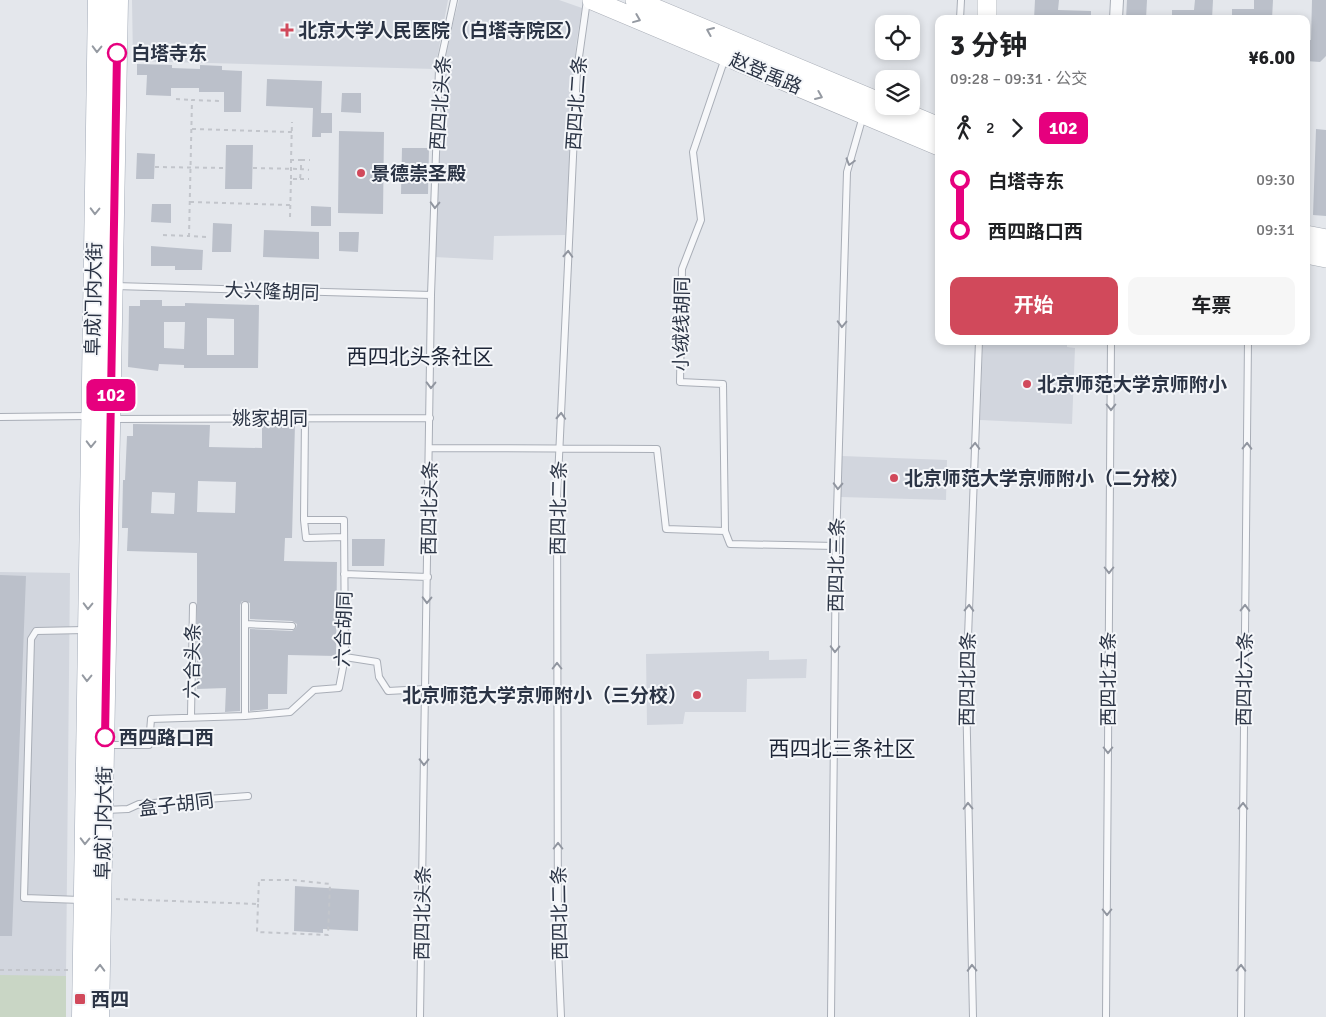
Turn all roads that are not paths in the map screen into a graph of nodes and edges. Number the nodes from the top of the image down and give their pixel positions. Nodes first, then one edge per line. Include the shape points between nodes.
1 (98, 0) edge
2 (118, 0) edge
3 (454, 0) edge
4 (587, 0) edge
5 (592, 0) edge
6 (635, 0) edge
7 (961, 0) edge
8 (987, 0) edge
9 (1117, 0) edge
10 (960, 15) edge
11 (988, 15) edge
12 (1116, 15) edge
13 (726, 55) junction
14 (875, 100) edge
15 (864, 115) junction
16 (910, 115) edge
17 (935, 125) edge
18 (935, 144) edge
19 (1310, 236) edge
20 (1326, 239) edge
21 (1310, 255) edge
22 (1326, 258) edge
23 (113, 286) junction
24 (431, 295) junction
25 (979, 345) edge
26 (1111, 345) edge
27 (1248, 345) edge
28 (0, 416) edge
29 (101, 418) junction
30 (305, 418) junction
31 (430, 418) junction
32 (430, 448) junction
33 (559, 448) junction
34 (304, 520) junction
35 (725, 531) junction
36 (344, 537) junction
37 (836, 546) junction
38 (344, 574) junction
39 (428, 577) junction
40 (246, 605) dead end
41 (193, 606) dead end
42 (245, 624) junction
43 (292, 626) dead end
44 (97, 630) junction
45 (345, 657) junction
46 (425, 689) junction
47 (190, 716) junction
48 (245, 716) junction
49 (104, 745) junction
50 (248, 796) dead end
51 (103, 810) junction
52 (93, 899) junction
53 (82, 1017) edge
54 (99, 1017) edge
55 (420, 1017) edge
56 (561, 1017) edge
57 (831, 1017) edge
58 (973, 1017) edge
59 (1106, 1017) edge
60 (1241, 1017) edge

1 -> 29 main road, 阜成门内大街
2 - 23 main road, 阜成门内大街
3 -> 24 lane, 西四北头条 via 439,69
33 -> 4 lane, 西四北二条 via 577,71
5 -> 13 main road, 赵登禹路
14 -> 6 main road, 赵登禹路
7 - 10 lane
8 - 11 main road
9 - 12 street
13 -> 15 main road, 赵登禹路
13 - 35 lane, 小绒线胡同 via 693,152 701,220 682,268 680,382 723,384
15 - 18 main road, 赵登禹路
15 -> 37 lane, 西四北三条 via 847,172
16 - 17 main road
19 - 20 main road
21 - 22 main road
23 - 24 lane, 大兴隆胡同
23 - 29 main road, 阜成门内大街
24 -> 31 lane, 西四北头条
58 -> 25 lane, 西四北四条 via 966,691
26 -> 59 lane, 西四北五条
60 -> 27 lane, 西四北六条
28 - 29 lane, 姚家胡同
29 - 30 lane, 姚家胡同
29 - 44 main road, 阜成门内大街
30 - 31 lane, 姚家胡同
30 - 34 lane
31 - 32 lane, 西四北头条
32 - 33 lane
32 - 39 lane, 西四北头条
33 - 35 lane via 658,449 666,529
56 -> 33 lane, 西四北二条 via 558,948
34 - 36 lane via 306,538
34 - 36 lane, 六合胡同 via 344,520
35 - 37 lane via 730,544
36 - 38 lane, 六合胡同
37 -> 57 lane, 西四北三条
38 - 39 lane, 六合胡同
38 - 45 lane, 六合胡同
39 -> 46 lane, 西四北头条
40 - 42 lane
41 - 47 lane, 六合头条
42 - 43 lane
42 - 48 lane
44 - 49 main road, 阜成门内大街
44 -> 52 main road, 阜成门内大街
44 - 52 lane via 36,631 32,639 24,889 24,898
45 - 46 lane via 377,662 379,677 388,692
45 - 48 lane, 六合胡同 via 339,688 314,690 290,712
46 -> 55 lane, 西四北头条
47 - 48 lane, 六合胡同
47 - 49 lane, 六合胡同 via 151,719 149,745
49 - 51 main road, 阜成门内大街
50 - 51 lane, 盒子胡同
51 - 52 main road, 阜成门内大街
52 - 53 main road, 阜成门内大街 via 83,970
54 -> 52 main road, 阜成门内大街

